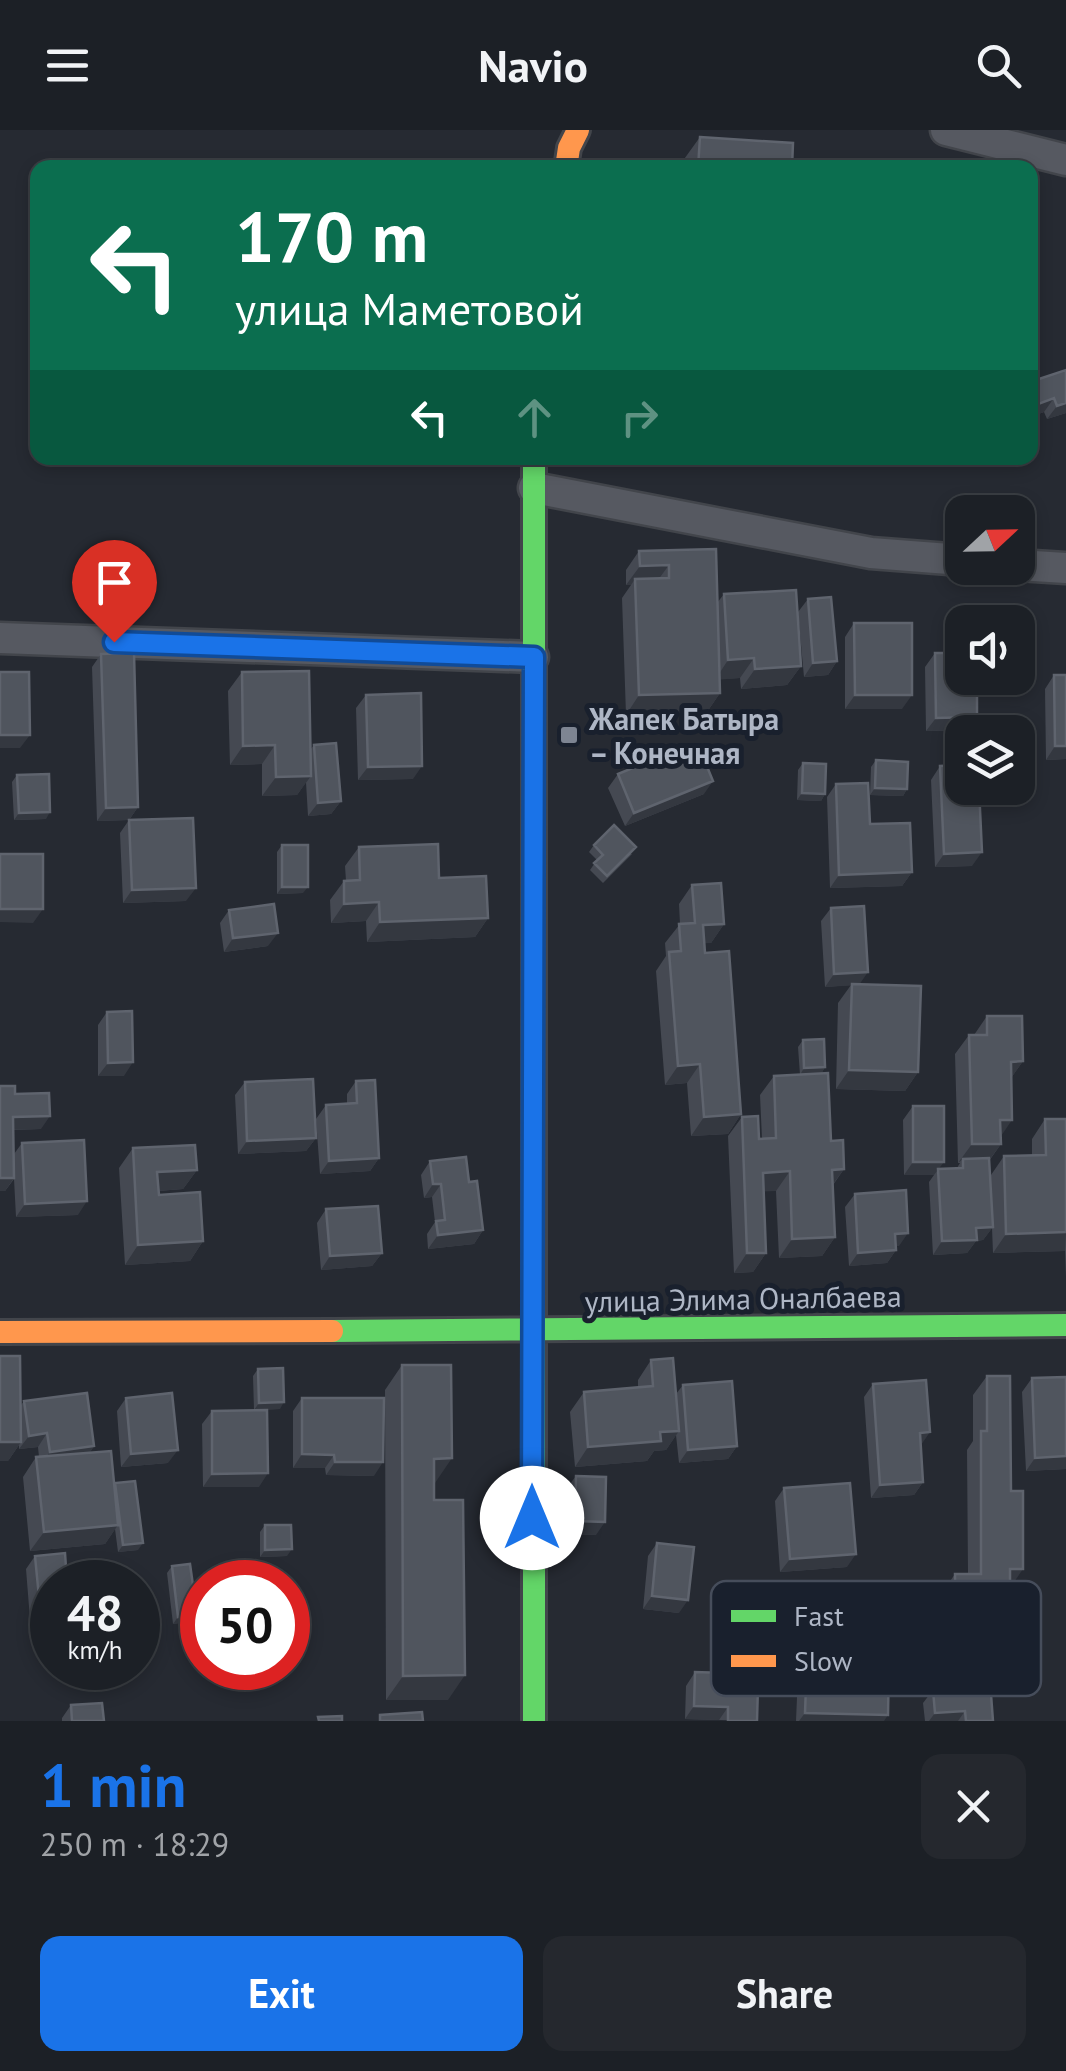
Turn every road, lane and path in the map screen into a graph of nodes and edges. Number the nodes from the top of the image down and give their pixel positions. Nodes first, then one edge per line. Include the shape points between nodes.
1 (578, 130) edge
2 (946, 130) edge
3 (567, 160) edge
4 (1066, 160) edge
5 (534, 465) edge
6 (534, 488) junction
7 (945, 559) edge
8 (1035, 565) edge
9 (1066, 568) edge
10 (0, 638) edge
11 (534, 657) junction
12 (1066, 1325) edge
13 (533, 1330) junction
14 (0, 1332) edge
15 (534, 1721) edge

1 - 3 main road
2 - 4 street
5 - 6 main road
6 - 7 street via 871,552
6 - 11 main road
8 - 9 street
10 - 11 street
11 - 13 main road
12 - 13 main road, улица Элима Оналбаева
13 - 14 main road, улица Элима Оналбаева
13 - 15 main road

